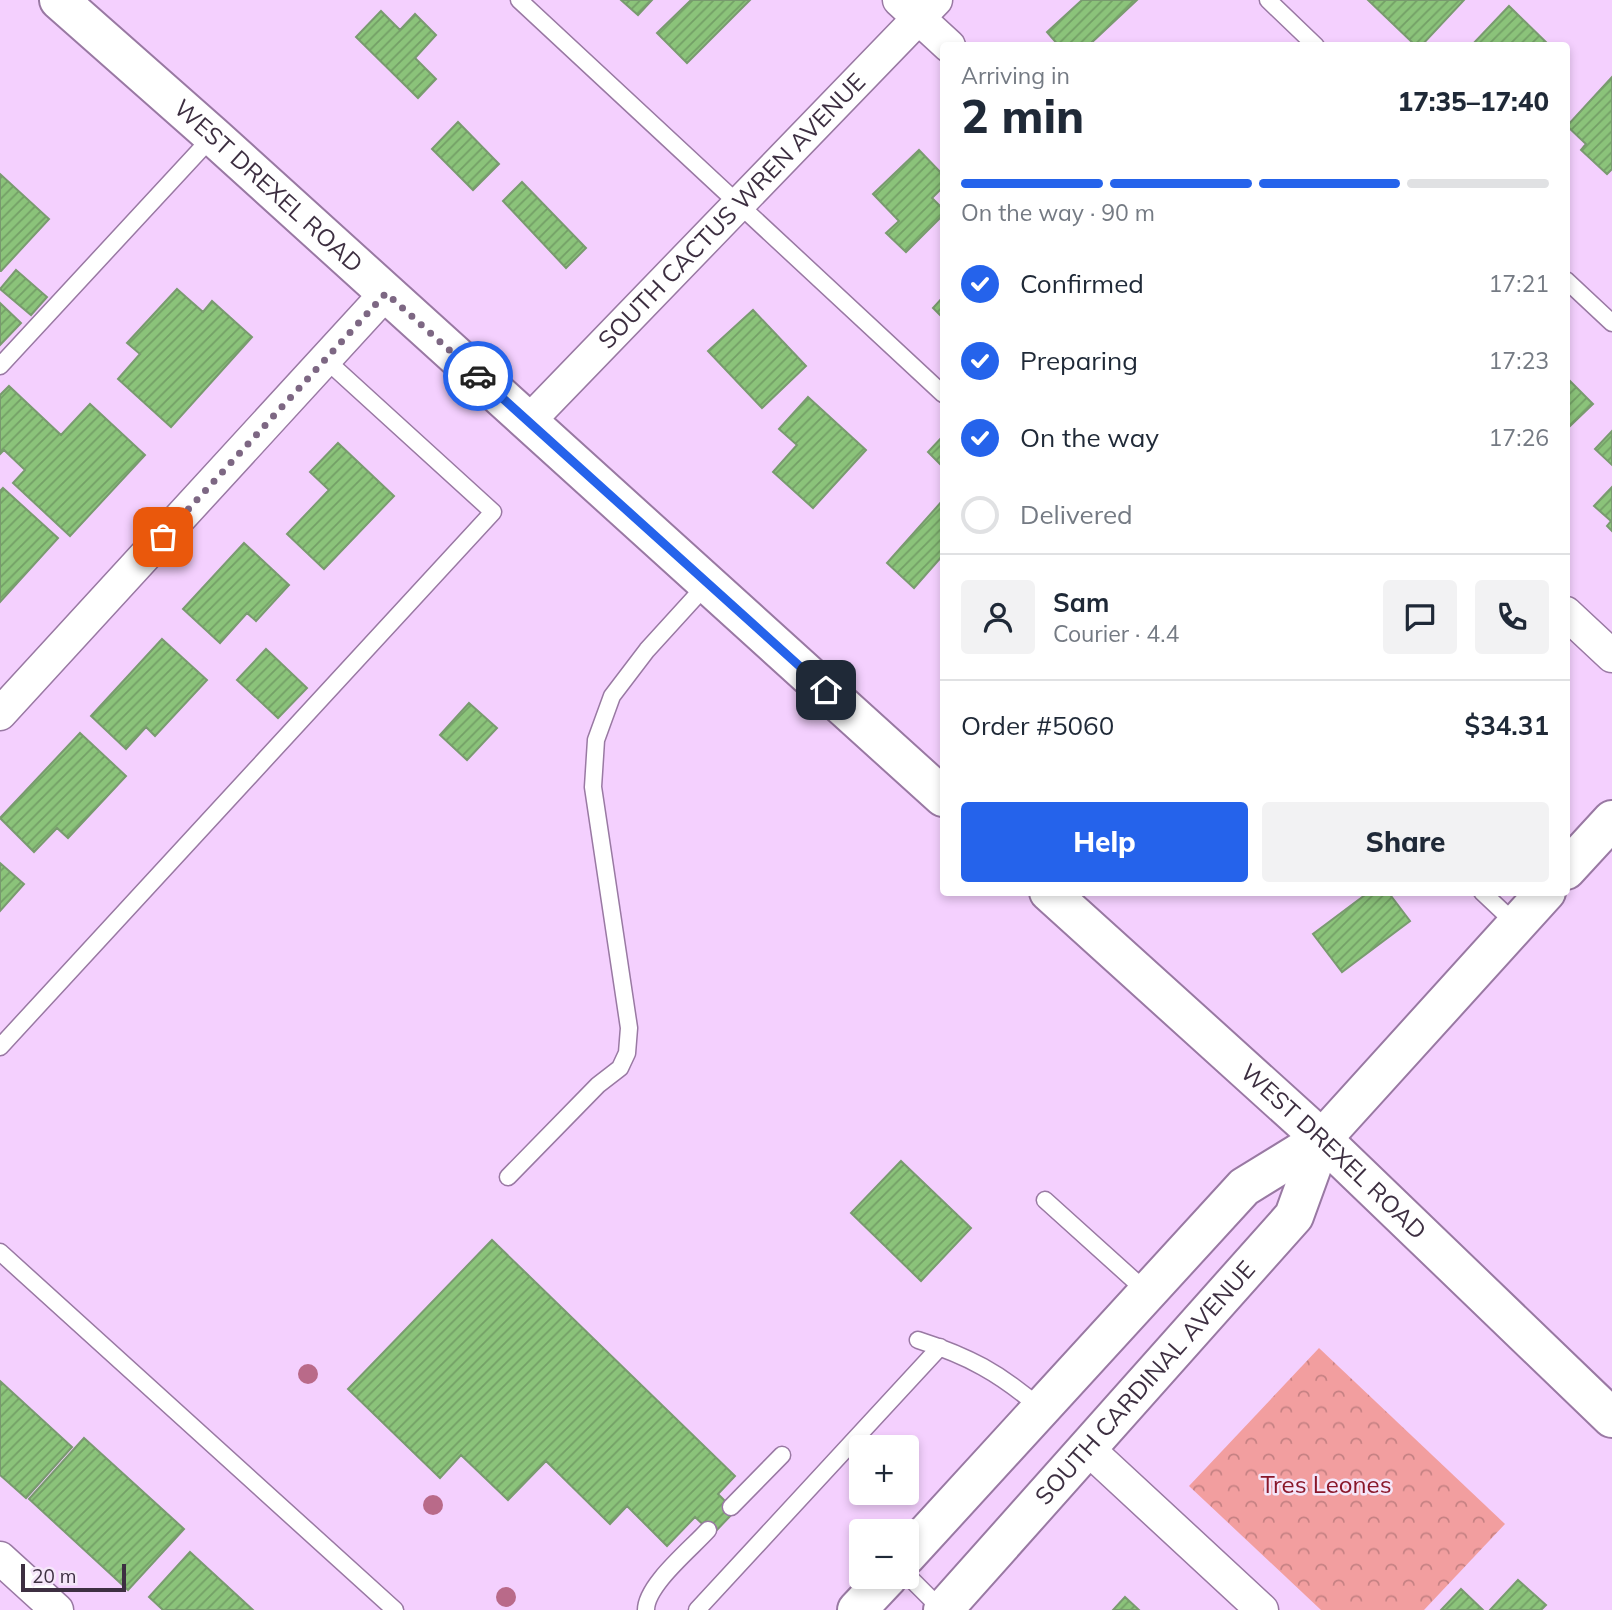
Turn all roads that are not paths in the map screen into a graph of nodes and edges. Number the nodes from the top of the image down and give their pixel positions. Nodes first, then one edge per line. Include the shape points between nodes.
1 (59, 0) edge
2 (519, 0) edge
3 (1268, 0) edge
4 (918, 6) edge
5 (945, 42) edge
6 (1312, 42) edge
7 (213, 136) junction
8 (740, 205) junction
9 (1570, 284) edge
10 (386, 293) junction
11 (1612, 323) edge
12 (325, 359) junction
13 (0, 366) edge
14 (940, 391) edge
15 (529, 421) junction
16 (708, 583) junction
17 (1570, 617) edge
18 (1612, 656) edge
19 (0, 714) edge
20 (940, 794) edge
21 (1612, 820) edge
22 (1570, 866) edge
23 (1053, 896) edge
24 (1486, 896) edge
25 (1542, 896) edge
26 (1517, 925) junction
27 (0, 1047) edge
28 (1322, 1139) junction
29 (508, 1177) dead end
30 (1045, 1200) dead end
31 (0, 1252) edge
32 (1149, 1293) junction
33 (918, 1340) dead end
34 (940, 1347) junction
35 (1040, 1408) junction
36 (1612, 1418) edge
37 (1086, 1447) junction
38 (782, 1455) dead end
39 (731, 1507) dead end
40 (708, 1530) dead end
41 (919, 1542) edge
42 (0, 1559) edge
43 (919, 1587) edge
44 (877, 1589) edge
45 (57, 1610) edge
46 (395, 1610) edge
47 (646, 1610) edge
48 (696, 1610) edge
49 (857, 1610) edge
50 (942, 1610) edge
51 (1262, 1610) edge

1 - 7 street, WEST DREXEL ROAD
2 - 8 lane
3 - 6 lane
4 - 5 street
4 - 8 street, SOUTH CACTUS WREN AVENUE
7 - 10 street, WEST DREXEL ROAD
7 - 13 lane
8 - 14 lane
8 - 15 street, SOUTH CACTUS WREN AVENUE
9 - 11 lane
10 - 12 street
10 - 15 street, WEST DREXEL ROAD
12 - 19 street
12 - 27 lane via 493,512
15 - 16 street, WEST DREXEL ROAD
16 - 20 street, WEST DREXEL ROAD
16 - 29 lane via 612,696 596,740 593,787 629,1028 627,1053 620,1068
17 - 18 street
21 - 22 street
23 - 28 street, WEST DREXEL ROAD
24 - 26 lane
25 - 26 street, SOUTH CARDINAL AVENUE
26 - 28 street, SOUTH CARDINAL AVENUE
28 - 32 street, SOUTH CARDINAL AVENUE via 1244,1187
28 - 36 street, WEST DREXEL ROAD
28 - 37 street, SOUTH CARDINAL AVENUE via 1294,1216
30 - 32 lane
31 - 46 lane
32 - 35 street, SOUTH CARDINAL AVENUE
33 - 34 lane
34 - 35 lane via 979,1363
34 - 48 lane
35 - 41 street, SOUTH CARDINAL AVENUE
37 - 50 street, SOUTH CARDINAL AVENUE
37 - 51 street
38 - 39 lane
40 - 47 lane via 652,1589
42 - 45 street
43 - 50 lane
44 - 49 street

